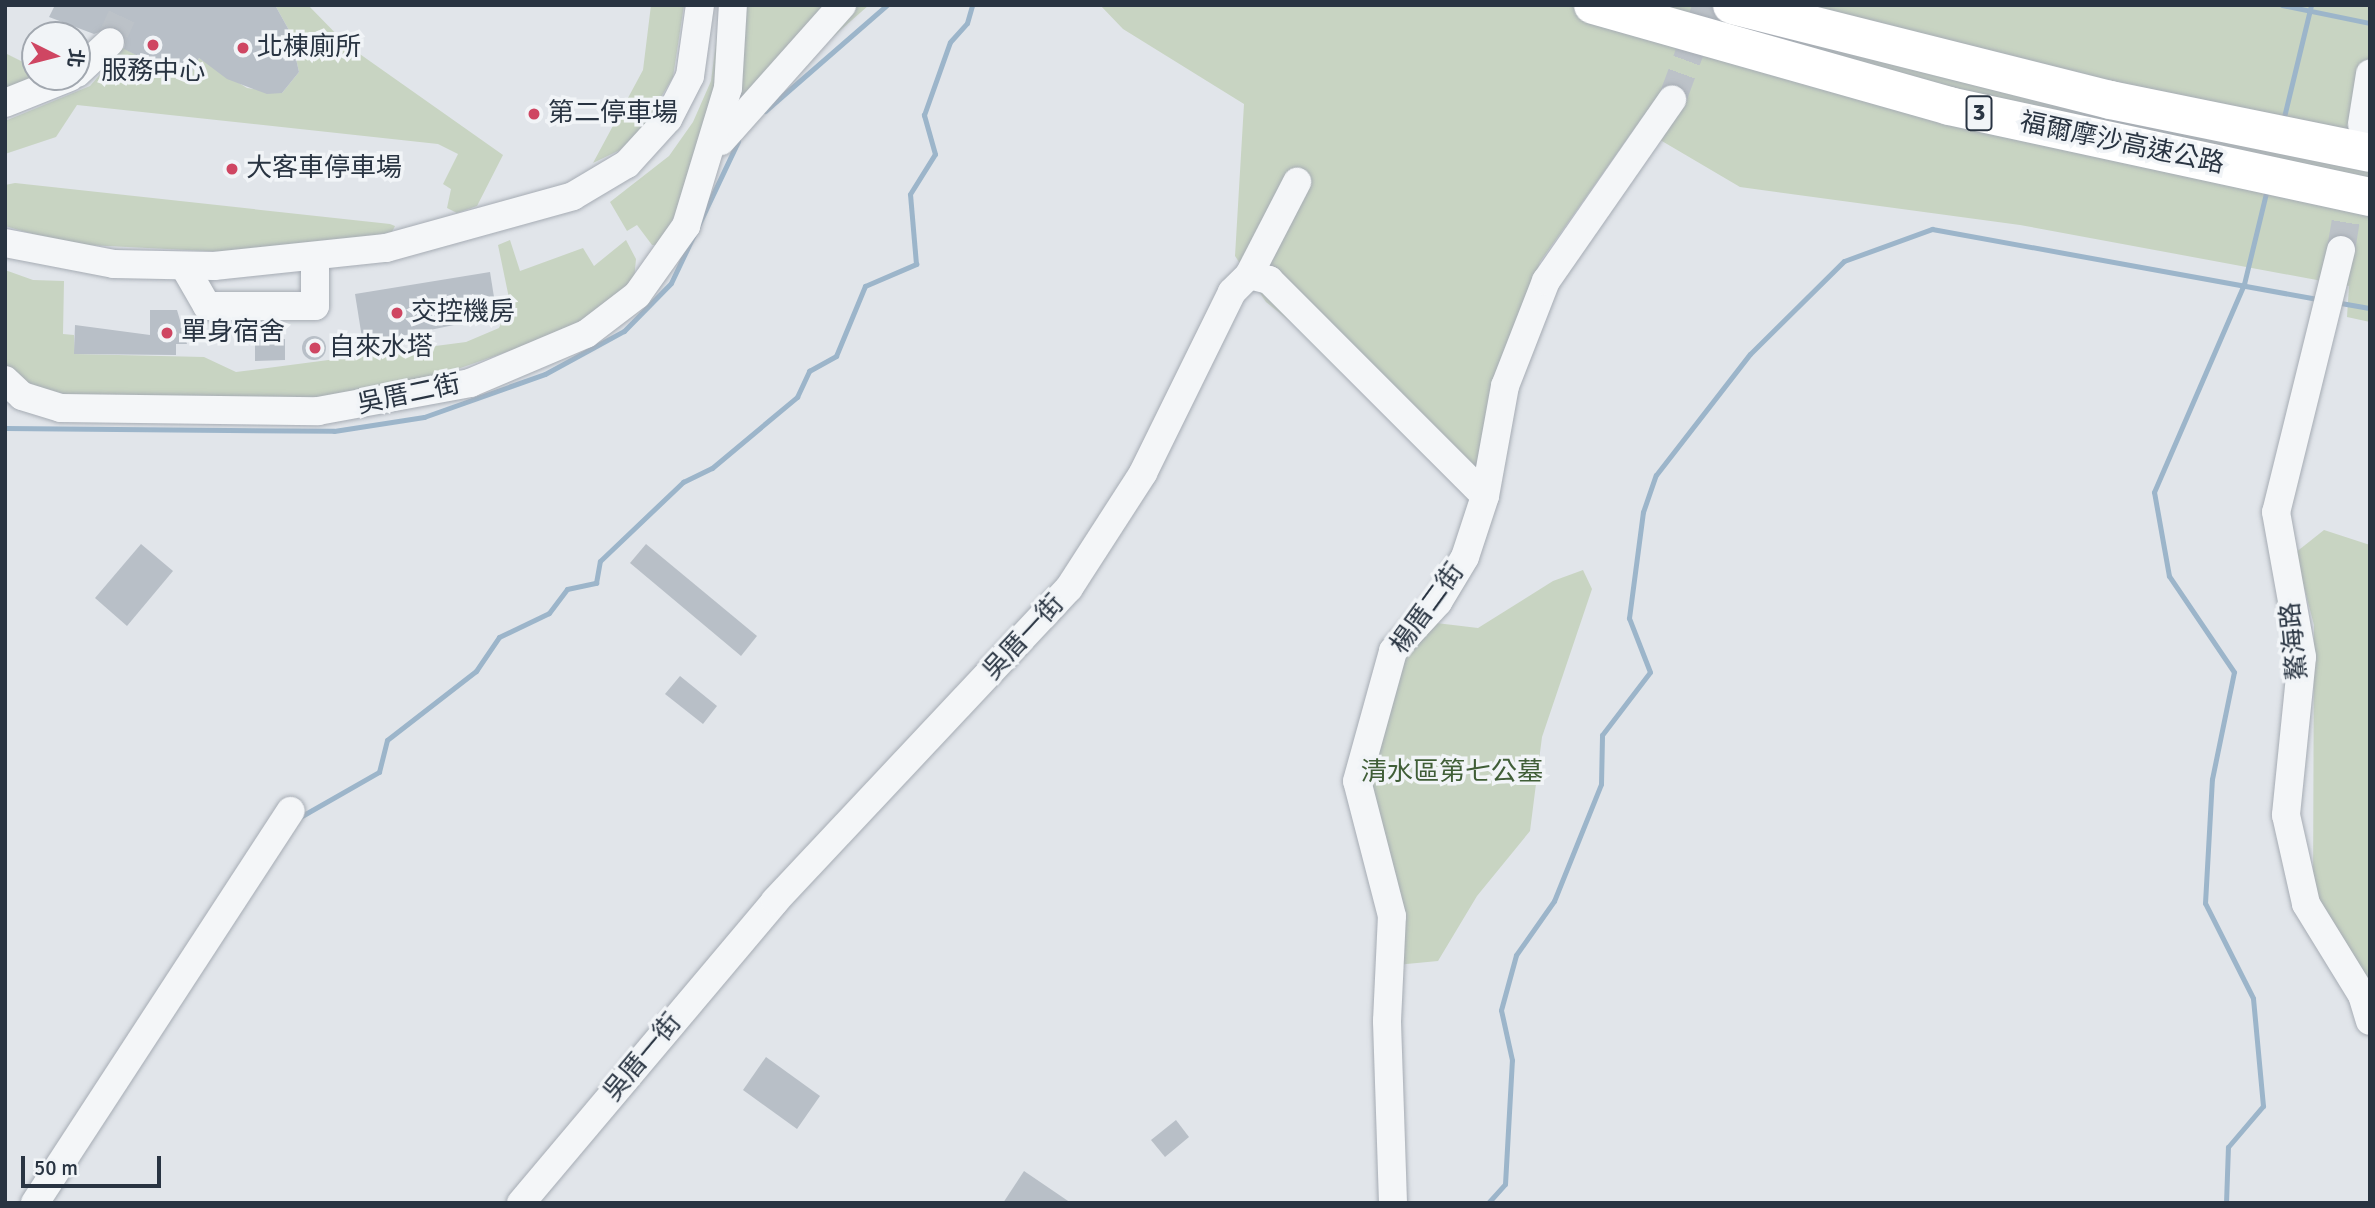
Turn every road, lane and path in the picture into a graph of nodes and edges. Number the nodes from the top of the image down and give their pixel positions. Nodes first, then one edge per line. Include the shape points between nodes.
1 (699, 5) edge
2 (733, 5) edge
3 (842, 5) edge
4 (1594, 5) edge
5 (1732, 5) edge
6 (1743, 5) edge
7 (1804, 26) junction
8 (110, 42) tunnel mouth
9 (91, 60) edge
10 (2370, 74) edge
11 (35, 91) edge
12 (1672, 100) tunnel mouth
13 (5, 103) edge
14 (2366, 138) edge
15 (711, 155) junction
16 (1297, 182) dead end
17 (2370, 197) edge
18 (5, 243) edge
19 (2341, 250) tunnel mouth
20 (315, 258) junction
21 (184, 266) junction
22 (1249, 275) junction
23 (5, 380) edge
24 (1485, 496) junction
25 (291, 811) dead end
26 (2370, 1021) edge
27 (35, 1203) edge
28 (520, 1203) edge
29 (1393, 1203) edge

1 - 20 street via 690,76 668,119 627,164 573,196 513,216 386,248
2 - 15 street via 733,64
3 - 15 street via 741,113
4 - 17 highway, 福爾摩沙高速公路 / 3 via 1949,106
5 - 7 highway, 福爾摩沙高速公路 / 3
6 - 7 highway
7 - 14 highway, 福爾摩沙高速公路 / 3 via 2110,100
8 - 9 street
10 - 14 street
11 - 13 street
12 - 24 street, 楊厝二街 via 1546,281 1505,386
15 - 23 street, 吳厝二街 via 686,226 636,295 586,334 470,383 318,411 61,408 22,396
16 - 22 street, 吳厝一街
18 - 21 street via 114,264
19 - 26 street, 鰲海路 via 2276,512 2302,657 2286,815 2306,904 2362,995
20 - 21 street
20 - 21 street via 315,306 207,306
22 - 24 street via 1269,280
22 - 28 street, 吳厝一街 via 1232,292 1143,473 1069,588 775,901
24 - 29 street, 楊厝二街 via 1465,557 1438,602 1393,651 1357,781 1392,916 1387,1021
25 - 27 street

